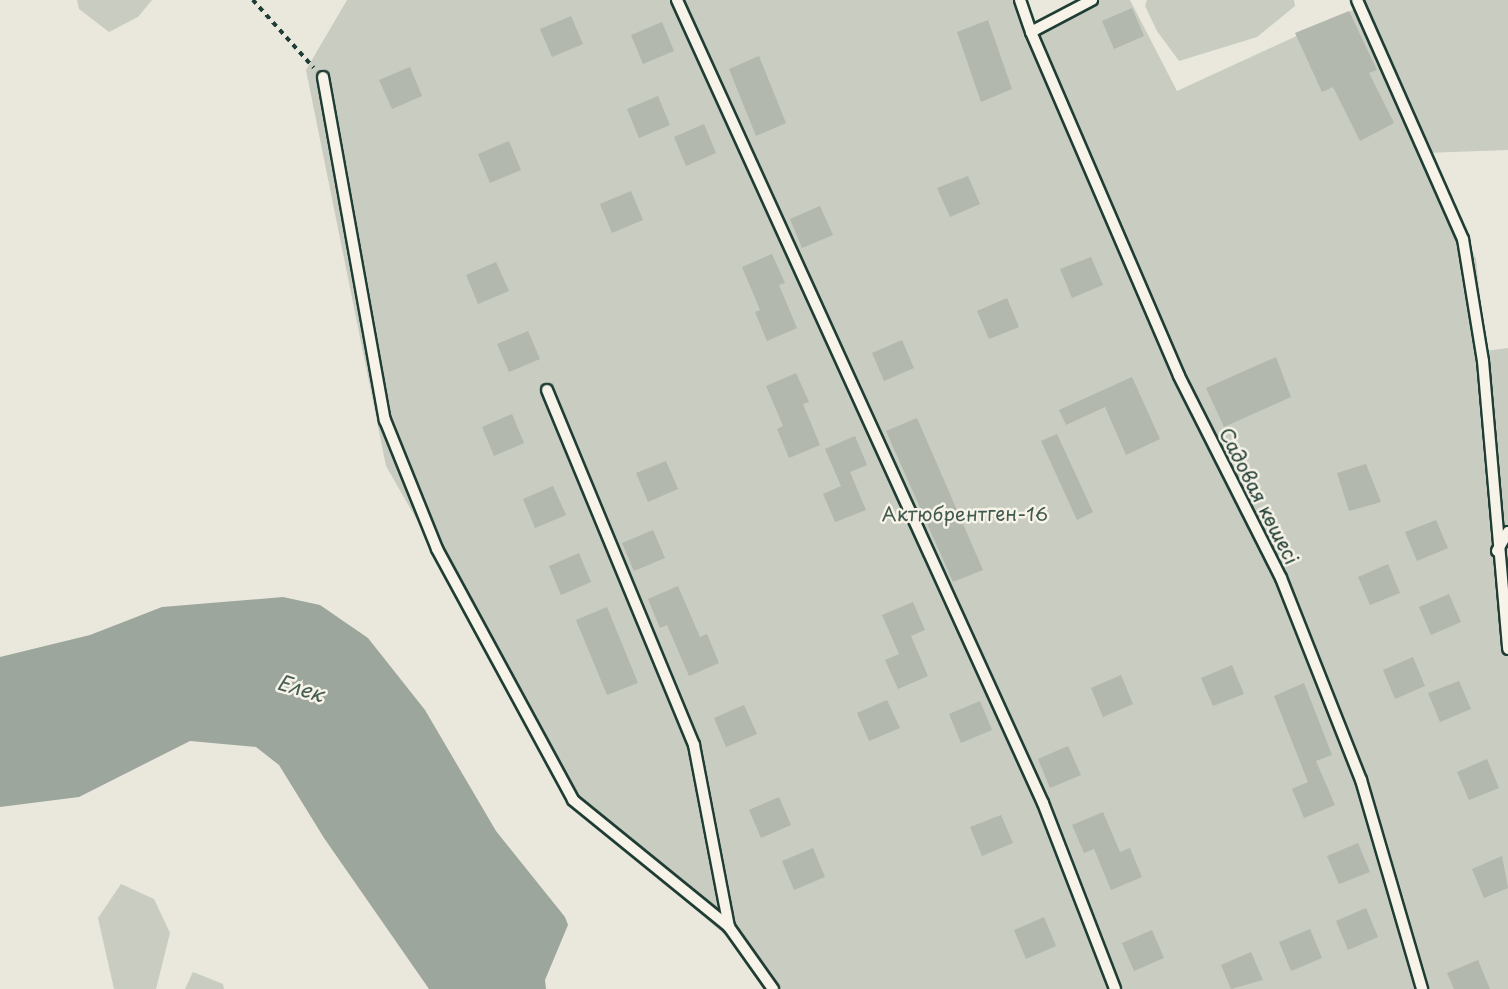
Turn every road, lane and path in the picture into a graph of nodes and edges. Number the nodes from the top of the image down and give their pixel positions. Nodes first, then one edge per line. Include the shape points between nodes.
1 (253, 0) edge
2 (677, 0) edge
3 (1020, 0) edge
4 (1092, 0) edge
5 (1357, 0) edge
6 (1031, 32) junction
7 (323, 77) joint
8 (547, 390) dead end
9 (1508, 532) edge
10 (1497, 551) junction
11 (1508, 649) edge
12 (729, 927) junction
13 (773, 989) edge
14 (1115, 989) edge
15 (1422, 989) edge

1 - 7 path
2 - 14 lane via 1043,803
3 - 6 lane, Садовая көшесі
4 - 6 lane
5 - 10 lane via 1463,239 1483,361
6 - 15 lane, Садовая көшесі via 1179,376 1281,578 1360,780
7 - 12 lane via 385,420 437,550 573,800
8 - 12 lane via 694,745
9 - 10 lane
10 - 11 lane
12 - 13 lane

